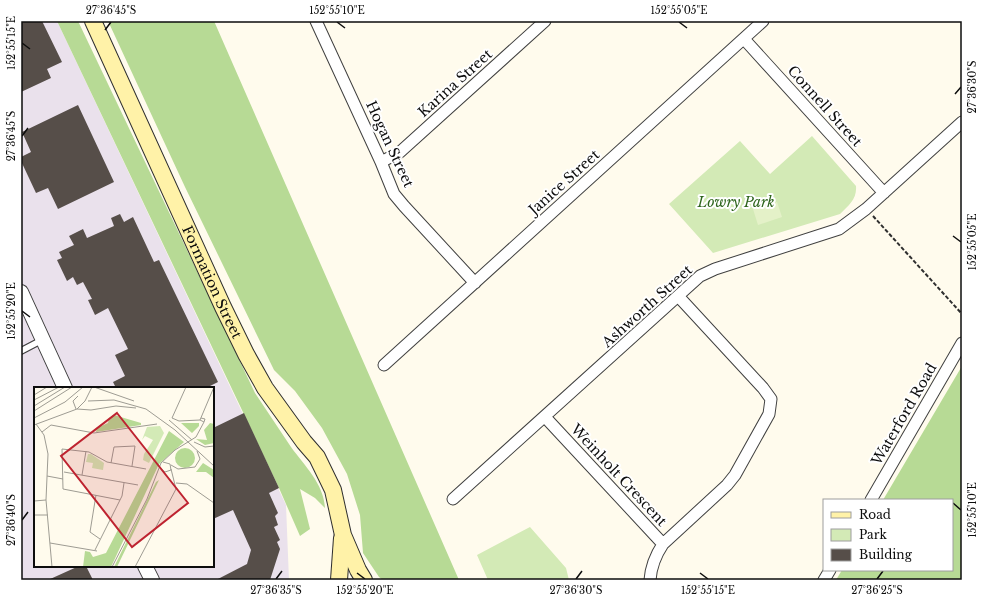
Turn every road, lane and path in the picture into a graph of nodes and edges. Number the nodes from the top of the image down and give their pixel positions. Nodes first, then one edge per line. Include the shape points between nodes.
1 (93, 21) edge
2 (316, 21) edge
3 (764, 21) edge
4 (538, 23) edge
5 (744, 39) junction
6 (962, 122) edge
7 (381, 162) junction
8 (884, 193) junction
9 (866, 210) junction
10 (474, 283) junction
11 (21, 292) edge
12 (678, 296) junction
13 (962, 314) edge
14 (43, 339) junction
15 (962, 344) edge
16 (21, 351) edge
17 (384, 365) dead end
18 (65, 387) edge
19 (545, 417) junction
20 (453, 499) dead end
21 (872, 499) edge
22 (343, 535) junction
23 (662, 544) junction
24 (146, 567) edge
25 (829, 571) edge
26 (152, 580) edge
27 (339, 580) edge
28 (364, 580) edge
29 (650, 580) edge
30 (824, 580) edge

1 - 22 main road, Formation Street via 246,354 265,388 317,457 333,490
2 - 7 street, Hogan Street
3 - 5 street, Janice Street
4 - 7 street, Karina Street via 400,152
5 - 8 street, Connell Street
5 - 10 street, Janice Street
6 - 8 street, Ashworth Street
7 - 10 street, Hogan Street via 394,194
8 - 9 street, Ashworth Street
9 - 12 street, Ashworth Street via 839,229 715,269 700,276
9 - 13 path
10 - 17 street, Janice Street
11 - 14 street
12 - 19 street, Ashworth Street
12 - 23 street, Weinholt Crescent via 771,399 769,414 735,475
14 - 16 lane
14 - 18 street
15 - 21 street, Waterford Road
19 - 20 street, Ashworth Street
19 - 23 street, Weinholt Crescent
22 - 27 main road, Formation Street
22 - 28 main road, Formation Street
23 - 29 street via 655,556
24 - 26 street
25 - 30 street

